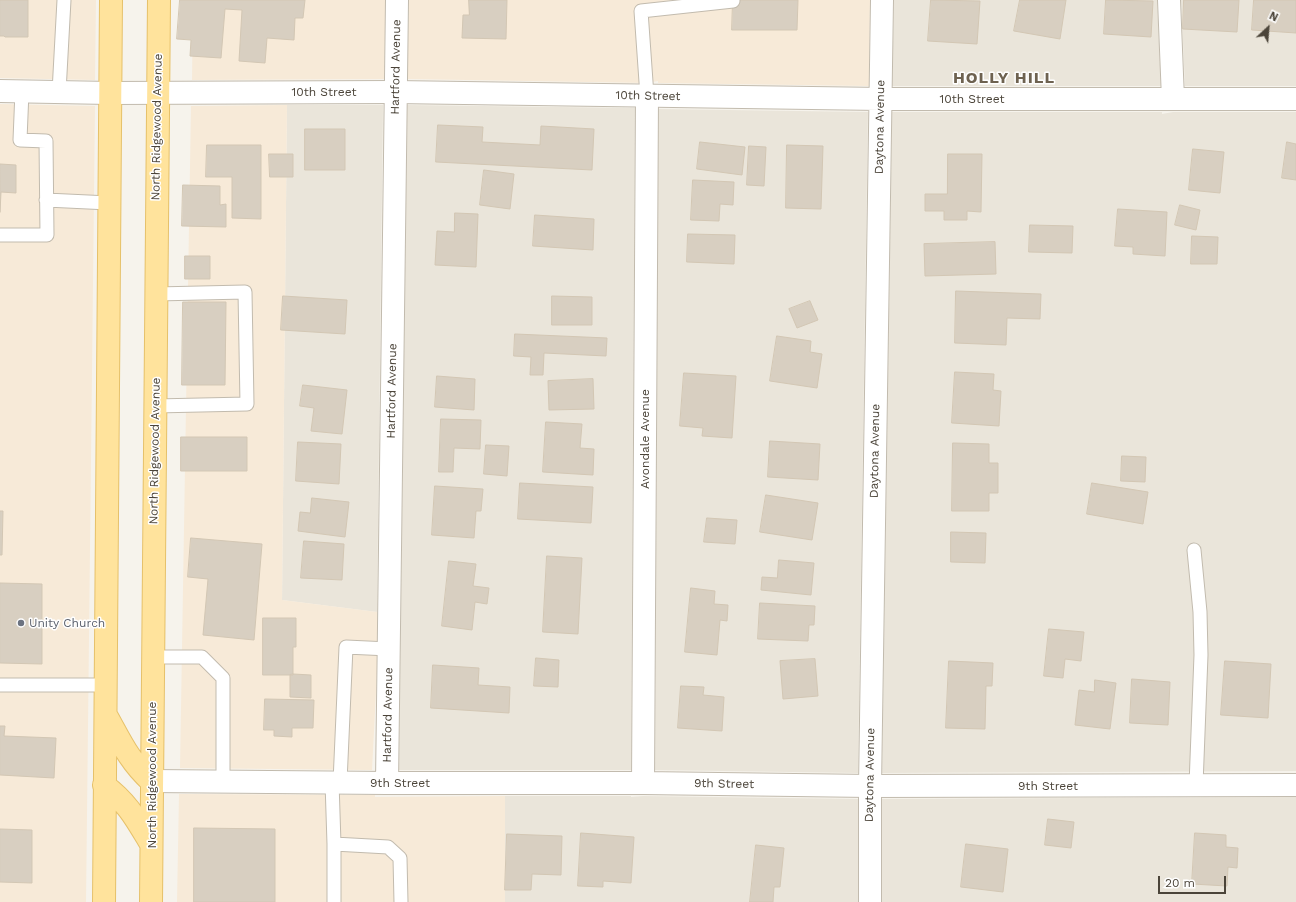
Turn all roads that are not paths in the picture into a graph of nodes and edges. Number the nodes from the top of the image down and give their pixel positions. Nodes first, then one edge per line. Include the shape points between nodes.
1 (64, 0) edge
2 (111, 0) edge
3 (159, 0) edge
4 (397, 0) edge
5 (733, 0) edge
6 (882, 0) edge
7 (1169, 0) edge
8 (0, 91) edge
9 (22, 91) junction
10 (59, 92) junction
11 (395, 92) junction
12 (110, 93) junction
13 (158, 93) junction
14 (647, 96) junction
15 (880, 99) junction
16 (1173, 99) junction
17 (1296, 99) edge
18 (46, 200) junction
19 (109, 203) junction
20 (0, 235) edge
21 (156, 294) junction
22 (155, 406) junction
23 (1194, 550) dead end
24 (389, 649) junction
25 (153, 657) junction
26 (0, 685) edge
27 (105, 685) junction
28 (105, 714) junction
29 (151, 781) junction
30 (223, 781) junction
31 (336, 782) junction
32 (387, 783) junction
33 (643, 783) junction
34 (104, 785) junction
35 (1196, 785) junction
36 (1296, 785) edge
37 (870, 786) junction
38 (151, 844) junction
39 (334, 844) junction
40 (104, 902) edge
41 (151, 902) edge
42 (334, 902) edge
43 (401, 902) edge
44 (870, 902) edge

1 - 10 lane
2 - 12 main road
3 - 13 main road, North Ridgewood Avenue
4 - 11 street, Hartford Avenue
5 - 14 lane via 641,11
6 - 15 street, Daytona Avenue
7 - 16 street
8 - 9 street, 10th Street
9 - 10 street, 10th Street
9 - 18 lane via 20,140 46,140
10 - 12 street, 10th Street
11 - 13 street, 10th Street
11 - 14 street, 10th Street
11 - 24 street, Hartford Avenue
12 - 13 street, 10th Street
12 - 19 main road
13 - 21 main road, North Ridgewood Avenue
14 - 15 street, 10th Street
14 - 33 street, Avondale Avenue
15 - 16 street, 10th Street
15 - 37 street, Daytona Avenue
16 - 17 street, 10th Street
18 - 19 lane
18 - 20 lane via 47,235
19 - 27 main road
21 - 22 main road, North Ridgewood Avenue
21 - 22 lane via 245,292 248,404
22 - 25 main road, North Ridgewood Avenue
23 - 35 lane via 1201,655
24 - 31 lane via 346,647
24 - 32 street, Hartford Avenue
25 - 29 main road, North Ridgewood Avenue
25 - 30 lane via 202,657 224,678
26 - 27 lane
27 - 28 main road
28 - 29 main road via 129,758
28 - 34 main road
29 - 30 street, 9th Street
29 - 38 main road, North Ridgewood Avenue
30 - 31 street, 9th Street
31 - 32 street, 9th Street
31 - 39 lane
32 - 33 street, 9th Street
33 - 37 street, 9th Street
34 - 38 main road via 130,808
34 - 40 main road
35 - 36 street, 9th Street
35 - 37 street, 9th Street
37 - 44 street, Daytona Avenue
38 - 41 main road, North Ridgewood Avenue
39 - 42 lane
39 - 43 lane via 388,846 400,858

